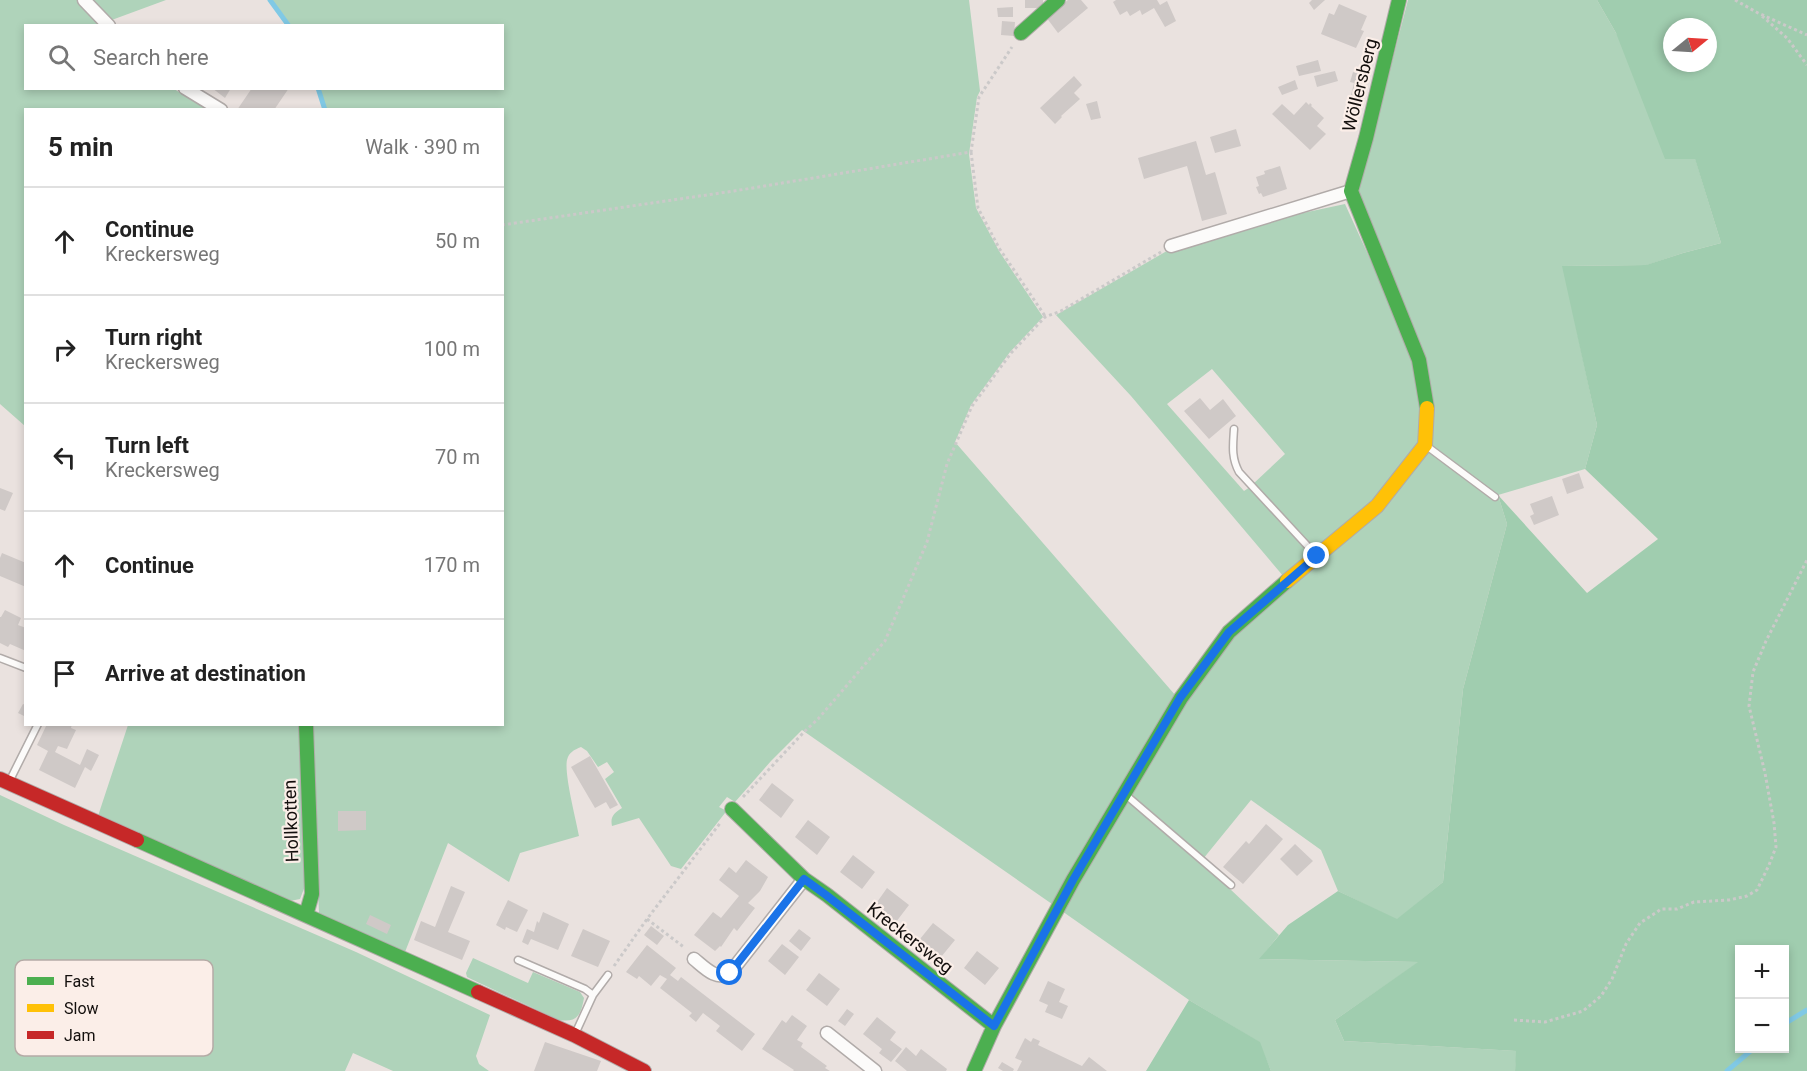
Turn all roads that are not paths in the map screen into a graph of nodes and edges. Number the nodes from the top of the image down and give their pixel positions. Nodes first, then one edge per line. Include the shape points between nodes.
1 (84, 0) edge
2 (1058, 0) edge
3 (1400, 0) edge
4 (107, 24) edge
5 (1021, 33) road end
6 (188, 90) edge
7 (218, 108) edge
8 (1353, 184) junction
9 (1172, 246) road end
10 (1234, 429) dead end
11 (1425, 445) junction
12 (1495, 498) dead end
13 (1317, 556) junction
14 (0, 658) edge
15 (24, 667) edge
16 (37, 726) edge
17 (306, 726) edge
18 (4, 781) edge
19 (1124, 793) junction
20 (732, 809) road end
21 (804, 879) junction
22 (1231, 885) dead end
23 (306, 915) junction
24 (694, 959) road end
25 (518, 960) dead end
26 (608, 975) road end
27 (593, 995) junction
28 (994, 1026) junction
29 (828, 1033) dead end
30 (574, 1035) junction
31 (644, 1071) edge
32 (875, 1071) edge
33 (974, 1071) edge

1 - 4 street
2 - 5 street
3 - 8 street, Wöllersberg
6 - 7 street
8 - 9 street
8 - 11 street via 1419,360 1428,412
10 - 13 lane via 1232,452 1239,472
11 - 12 lane
11 - 13 street via 1377,506
13 - 19 street via 1229,632 1180,698
14 - 15 lane
16 - 18 lane
17 - 23 street, Hollkotten via 312,894
18 - 23 street
19 - 22 lane
19 - 28 street
20 - 21 street, Kreckersweg
21 - 24 street via 730,973 712,974
21 - 28 street, Kreckersweg
23 - 30 street
25 - 27 lane
26 - 27 lane
27 - 30 lane
28 - 33 street
29 - 32 street
30 - 31 street

